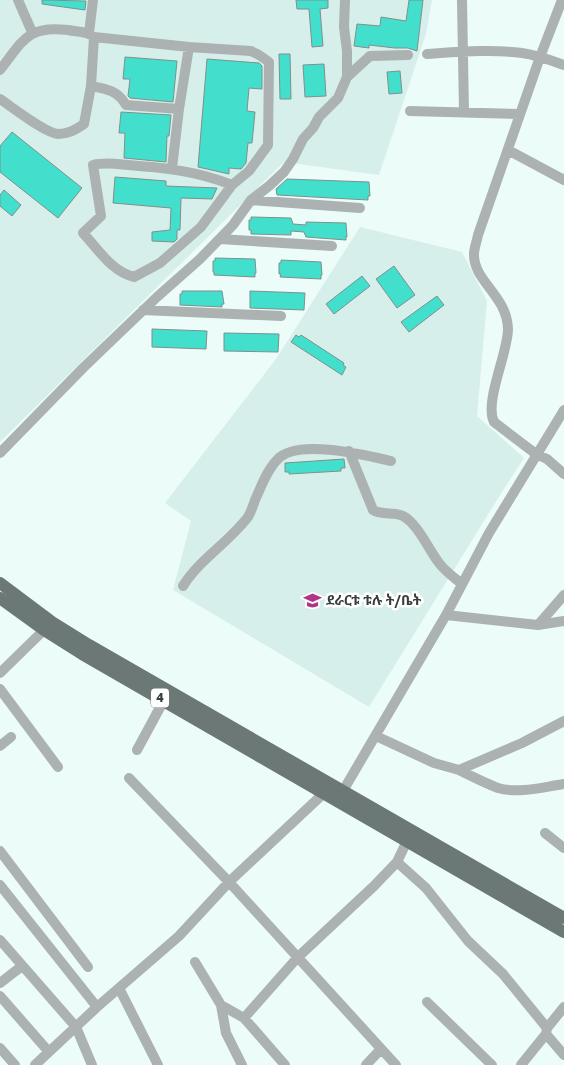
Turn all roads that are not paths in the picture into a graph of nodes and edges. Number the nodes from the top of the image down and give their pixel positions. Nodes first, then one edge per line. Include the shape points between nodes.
1 (18, 0) edge
2 (93, 0) edge
3 (345, 0) edge
4 (462, 0) edge
5 (562, 0) edge
6 (32, 32) junction
7 (92, 35) junction
8 (189, 47) junction
9 (464, 51) junction
10 (428, 54) dead end
11 (408, 55) dead end
12 (540, 57) junction
13 (564, 65) edge
14 (0, 70) edge
15 (347, 77) junction
16 (91, 86) junction
17 (0, 99) edge
18 (179, 109) junction
19 (410, 111) dead end
20 (464, 112) junction
21 (520, 114) junction
22 (508, 150) junction
23 (172, 168) junction
24 (564, 180) edge
25 (232, 185) junction
26 (251, 200) junction
27 (360, 208) dead end
28 (220, 239) junction
29 (332, 246) dead end
30 (144, 310) junction
31 (281, 316) dead end
32 (564, 410) edge
33 (349, 451) junction
34 (0, 452) edge
35 (536, 454) junction
36 (391, 461) dead end
37 (564, 474) edge
38 (0, 583) edge
39 (462, 584) junction
40 (183, 586) dead end
41 (564, 595) edge
42 (0, 598) edge
43 (446, 615) junction
44 (564, 621) edge
45 (538, 625) junction
46 (44, 630) junction
47 (0, 673) edge
48 (0, 689) edge
49 (164, 700) junction
50 (564, 721) edge
51 (376, 736) junction
52 (10, 737) dead end
53 (0, 746) edge
54 (136, 750) dead end
55 (58, 767) dead end
56 (459, 770) junction
57 (129, 778) dead end
58 (564, 784) edge
59 (323, 794) junction
60 (340, 796) junction
61 (545, 834) dead end
62 (407, 841) junction
63 (564, 848) edge
64 (0, 851) edge
65 (397, 862) junction
66 (229, 882) junction
67 (0, 885) edge
68 (564, 918) edge
69 (564, 932) edge
70 (0, 940) edge
71 (298, 957) junction
72 (195, 962) dead end
73 (22, 966) junction
74 (88, 967) dead end
75 (0, 983) edge
76 (119, 988) junction
77 (0, 996) edge
78 (427, 1002) dead end
79 (221, 1004) junction
80 (97, 1007) junction
81 (564, 1007) edge
82 (244, 1018) junction
83 (76, 1027) junction
84 (546, 1031) junction
85 (0, 1048) edge
86 (381, 1049) junction
87 (49, 1052) junction
88 (564, 1055) edge
89 (15, 1065) edge
90 (35, 1065) edge
91 (92, 1065) edge
92 (158, 1065) edge
93 (242, 1065) edge
94 (285, 1065) edge
95 (366, 1065) edge
96 (396, 1065) edge
97 (492, 1065) edge
98 (522, 1065) edge

1 - 6 street
2 - 7 street
3 - 15 street
4 - 9 street
5 - 12 street
6 - 7 street via 57,29
6 - 14 street
7 - 8 street
7 - 16 street
8 - 18 street
8 - 25 street via 251,51 269,62 268,145 249,171
9 - 10 street
9 - 12 street
9 - 20 street
11 - 15 street via 370,56
12 - 13 street
12 - 21 street
15 - 26 street via 338,98 319,117 284,172
16 - 17 street via 84,124 68,133 56,134 47,130
16 - 18 street via 110,89 126,104
18 - 23 street
19 - 20 street
20 - 21 street
21 - 22 street
22 - 24 street
22 - 35 street via 474,254 478,272 503,305 508,330 492,419
23 - 25 street
23 - 25 street via 93,165 101,216 83,233 123,274 134,277 160,264 201,227
26 - 27 street
26 - 28 street
28 - 29 street
28 - 30 street
30 - 31 street
30 - 34 street
32 - 35 street
33 - 36 street
33 - 39 street via 373,510 404,516 442,566
33 - 40 street via 296,449 276,460 250,515 196,568
35 - 37 street
35 - 39 street
38 - 60 main road via 52,622
39 - 43 street
41 - 45 street
42 - 46 main road, 4
43 - 45 street
43 - 51 street
44 - 45 street
46 - 47 street
46 - 49 main road, 4
48 - 55 street
49 - 54 street
49 - 59 main road, 4
50 - 56 street
51 - 56 street via 434,763
51 - 60 street
52 - 53 street
56 - 58 street via 508,790
57 - 66 street
59 - 60 main road, 4
59 - 66 street
60 - 62 main road, 4
60 - 68 main road
61 - 63 street
62 - 65 street
62 - 69 main road, 4
64 - 74 street
65 - 71 street
65 - 84 street via 426,888 468,941 503,974
66 - 71 street
66 - 76 street via 179,936
67 - 80 street
70 - 73 street
71 - 82 street
71 - 86 street
72 - 79 street
73 - 75 street
73 - 83 street
76 - 80 street
76 - 92 street
77 - 87 street
78 - 97 street
79 - 82 street
79 - 93 street via 226,1034
80 - 83 street
81 - 84 street
82 - 94 street
83 - 87 street
83 - 91 street
84 - 88 street
84 - 98 street
85 - 89 street
86 - 95 street
86 - 96 street
87 - 90 street

